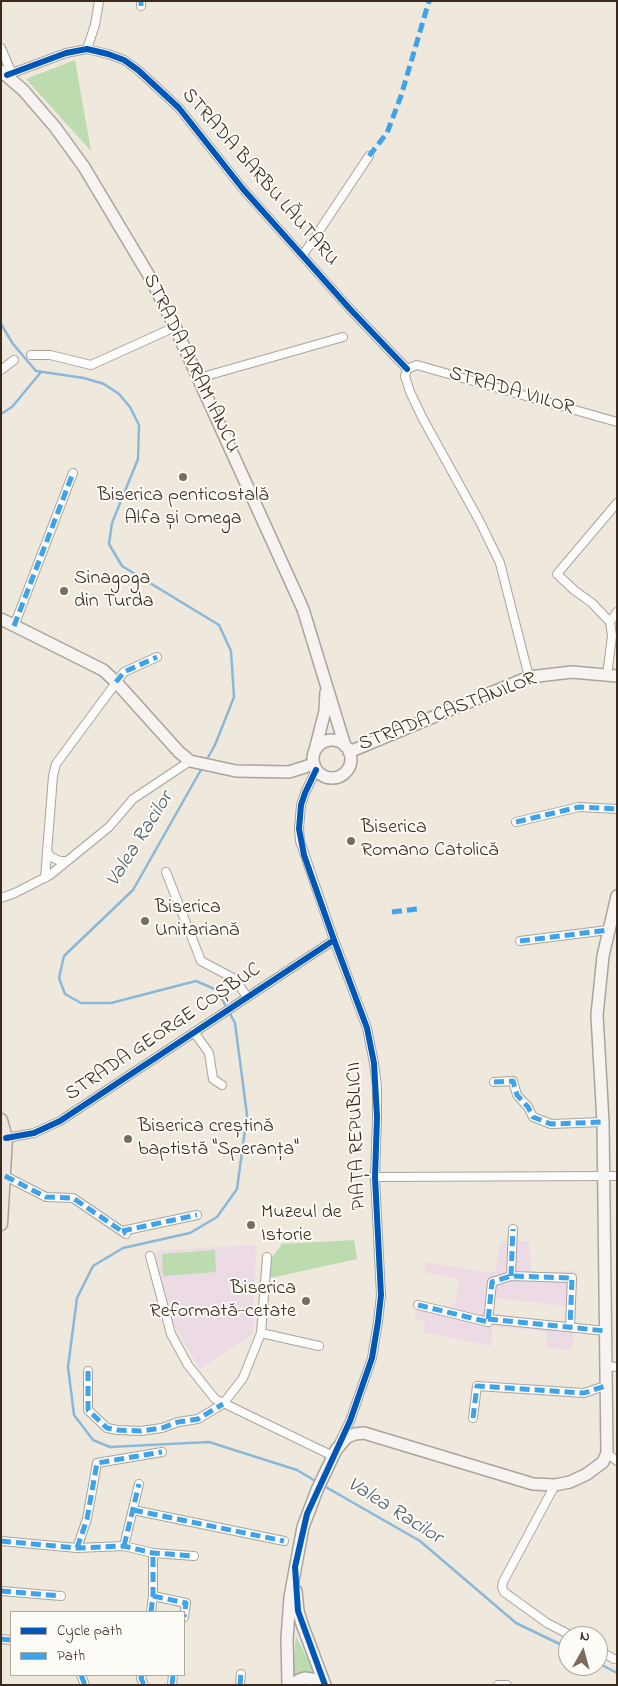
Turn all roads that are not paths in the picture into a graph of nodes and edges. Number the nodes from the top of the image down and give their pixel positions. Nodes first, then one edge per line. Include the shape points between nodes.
1 (98, 1) edge
2 (1, 48) edge
3 (87, 49) junction
4 (7, 73) edge
5 (370, 156) dead end
6 (303, 255) junction
7 (176, 327) junction
8 (343, 337) dead end
9 (31, 355) dead end
10 (14, 360) dead end
11 (407, 369) junction
12 (1, 370) edge
13 (199, 378) junction
14 (617, 422) edge
15 (73, 473) dead end
16 (617, 503) edge
17 (617, 612) edge
18 (1, 620) edge
19 (610, 622) junction
20 (14, 626) junction
21 (157, 657) dead end
22 (612, 676) edge
23 (529, 677) junction
24 (116, 682) junction
25 (617, 682) edge
26 (326, 686) junction
27 (347, 749) junction
28 (315, 752) junction
29 (192, 762) junction
30 (315, 767) junction
31 (617, 809) edge
32 (516, 822) dead end
33 (47, 852) junction
34 (66, 861) junction
35 (166, 872) dead end
36 (45, 878) junction
37 (617, 896) edge
38 (1, 898) edge
39 (608, 930) junction
40 (334, 940) junction
41 (520, 941) dead end
42 (244, 998) junction
43 (194, 1032) junction
44 (494, 1082) dead end
45 (222, 1086) dead end
46 (1, 1120) edge
47 (603, 1122) junction
48 (6, 1138) junction
49 (5, 1176) junction
50 (604, 1176) junction
51 (617, 1176) edge
52 (375, 1177) junction
53 (197, 1215) dead end
54 (1, 1224) edge
55 (513, 1229) dead end
56 (150, 1256) dead end
57 (267, 1257) dead end
58 (511, 1276) junction
59 (418, 1305) dead end
60 (488, 1318) junction
61 (570, 1327) junction
62 (606, 1331) junction
63 (261, 1333) junction
64 (319, 1346) dead end
65 (612, 1367) edge
66 (88, 1371) dead end
67 (605, 1386) junction
68 (224, 1404) junction
69 (473, 1418) dead end
70 (162, 1452) dead end
71 (334, 1452) junction
72 (607, 1453) junction
73 (617, 1461) edge
74 (139, 1484) dead end
75 (555, 1485) junction
76 (133, 1510) junction
77 (1, 1541) edge
78 (284, 1541) dead end
79 (124, 1546) junction
80 (77, 1548) junction
81 (152, 1553) junction
82 (194, 1556) dead end
83 (295, 1567) junction
84 (1, 1591) edge
85 (61, 1596) dead end
86 (153, 1596) junction
87 (150, 1611) edge
88 (185, 1611) edge
89 (558, 1629) edge
90 (608, 1656) edge
91 (614, 1659) dead end
92 (241, 1674) dead end
93 (240, 1685) edge
94 (288, 1685) edge
95 (293, 1685) edge
96 (324, 1685) edge
97 (498, 1685) edge
98 (506, 1685) edge

1 - 3 street
2 - 4 street
3 - 4 street, STRADA BARBU LĂUTARU
3 - 6 street, STRADA BARBU LĂUTARU via 124,60 179,108 243,189
4 - 7 main road, STRADA AVRAM IANCU via 55,127 84,167
5 - 6 street
6 - 11 street, STRADA BARBU LĂUTARU
7 - 9 street via 91,365
7 - 13 main road, STRADA AVRAM IANCU
8 - 13 street
10 - 12 street
11 - 14 street, STRADA VIILOR via 417,365
11 - 23 street via 405,376 410,392 500,563
13 - 26 main road, STRADA AVRAM IANCU via 303,609
15 - 20 street
16 - 19 street via 557,574
17 - 19 street
18 - 20 main road
19 - 22 street
20 - 24 main road via 103,670
21 - 24 street via 124,672
22 - 23 main road, STRADA CASTANILOR via 572,672
22 - 25 main road, STRADA CASTANILOR
23 - 27 main road, STRADA CASTANILOR
24 - 29 main road via 179,752
24 - 33 street via 54,769
26 - 27 main road, STRADA AVRAM IANCU
26 - 28 main road, STRADA AVRAM IANCU via 325,711
27 - 28 main road via 329,741
27 - 30 main road via 350,766 341,776 328,778
28 - 30 main road, PIAȚA REPUBLICII
29 - 30 main road via 236,771 289,772
29 - 34 street via 133,798 109,827
30 - 40 street, PIAȚA REPUBLICII via 304,792 299,829 304,854
31 - 32 street via 579,807
33 - 34 street via 51,857
33 - 36 street
34 - 36 street
35 - 42 street via 201,961 235,979
36 - 38 street
37 - 39 main road
39 - 41 street
39 - 47 main road via 599,980 597,1015
40 - 42 street, STRADA GEORGE COȘBUC
40 - 52 street, PIAȚA REPUBLICII via 367,1028 374,1063 377,1117
42 - 43 street, STRADA GEORGE COȘBUC
43 - 45 street via 208,1053 212,1079
43 - 48 street, STRADA GEORGE COȘBUC via 60,1121 34,1133
44 - 47 street via 513,1081 516,1095 533,1117 551,1124
46 - 48 main road
47 - 50 main road
48 - 49 main road
49 - 53 street via 46,1197 73,1198 124,1232
49 - 54 main road
50 - 51 street
50 - 52 street
50 - 62 main road
52 - 71 street, PIAȚA REPUBLICII via 380,1295 378,1322 372,1358 350,1420
55 - 58 street
56 - 68 street via 171,1334 188,1365 215,1399
57 - 63 street
58 - 60 street via 492,1282
58 - 61 street via 572,1278
59 - 60 street via 488,1322
60 - 61 street
61 - 62 street
62 - 65 main road
63 - 64 street
63 - 68 street via 243,1378
65 - 67 main road
66 - 68 street via 88,1410 107,1428 141,1431 162,1428 198,1419
67 - 69 street via 584,1394 477,1386
67 - 72 main road
68 - 71 street
70 - 80 street via 97,1462 87,1520
71 - 75 main road via 347,1438 364,1433 533,1484
71 - 83 main road via 303,1527
72 - 73 street
72 - 75 main road via 603,1462 587,1474
74 - 76 street
75 - 89 street via 502,1587 504,1592
76 - 78 street
76 - 79 street
77 - 80 street
79 - 80 street
79 - 81 street
81 - 82 street
81 - 86 street
83 - 94 main road via 287,1639
83 - 96 main road via 298,1611
84 - 85 street
86 - 87 street
86 - 88 street via 186,1603
90 - 91 street
92 - 93 street
95 - 96 main road via 305,1678 318,1680
97 - 98 street

